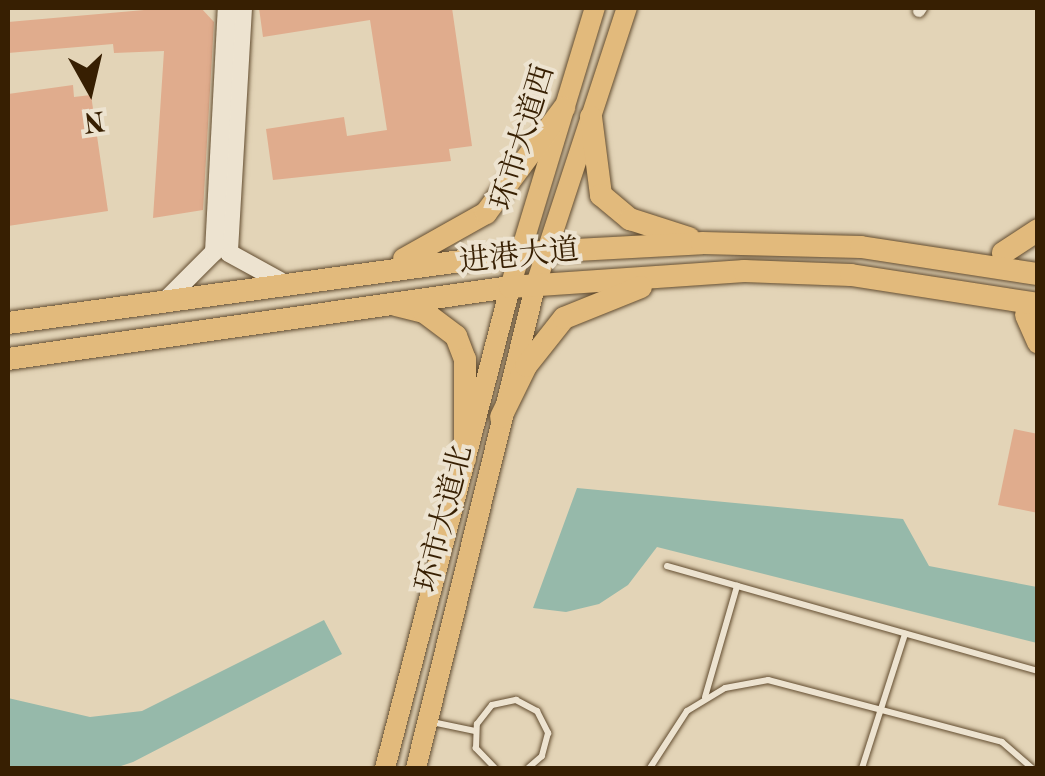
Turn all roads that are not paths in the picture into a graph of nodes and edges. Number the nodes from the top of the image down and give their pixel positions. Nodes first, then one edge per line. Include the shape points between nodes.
1 (227, 8) edge
2 (243, 8) edge
3 (595, 8) edge
4 (627, 8) edge
5 (566, 101) junction
6 (593, 109) junction
7 (1038, 230) edge
8 (702, 243) junction
9 (767, 244) junction
10 (861, 246) junction
11 (546, 250) junction
12 (520, 253) junction
13 (1002, 253) junction
14 (1038, 261) edge
15 (374, 270) junction
16 (750, 271) junction
17 (701, 273) junction
18 (1038, 274) edge
19 (280, 282) junction
20 (536, 284) junction
21 (510, 287) junction
22 (168, 298) junction
23 (383, 302) junction
24 (1034, 312) edge
25 (8, 323) edge
26 (1038, 342) edge
27 (8, 359) edge
28 (501, 417) junction
29 (465, 459) junction
30 (667, 566) dead end
31 (737, 586) junction
32 (905, 634) junction
33 (1038, 671) edge
34 (705, 698) junction
35 (880, 712) junction
36 (427, 721) junction
37 (475, 731) junction
38 (532, 767) edge
39 (385, 768) edge
40 (416, 768) edge
41 (495, 768) edge
42 (650, 768) edge
43 (862, 768) edge
44 (1032, 768) edge

1 - 22 street via 214,252
2 - 19 street via 229,253
3 - 5 main road, 环市大道西
4 - 6 main road, 环市大道西
5 - 6 main road
5 - 12 main road, 环市大道西
5 - 15 highway via 486,213 439,245
6 - 8 highway via 595,178 616,212
6 - 11 main road, 环市大道西
7 - 13 highway
8 - 9 highway, 进港大道
8 - 11 highway, 进港大道
9 - 10 highway, 进港大道
9 - 16 highway via 753,252
10 - 13 highway
10 - 18 highway, 进港大道
11 - 12 highway, 进港大道
11 - 20 main road, 环市大道西
12 - 15 highway, 进港大道
12 - 21 main road, 环市大道西
13 - 14 highway
15 - 19 highway, 进港大道
16 - 17 highway, 进港大道
16 - 24 highway, 进港大道 via 851,275 892,291
17 - 20 highway, 进港大道
17 - 28 highway via 613,294 564,318 535,352
19 - 22 highway, 进港大道
20 - 21 highway, 进港大道
20 - 28 main road, 环市大道北
21 - 23 highway, 进港大道
21 - 29 main road, 环市大道北
22 - 25 highway, 进港大道
23 - 27 highway, 进港大道
23 - 29 highway via 424,312 456,336 466,359
24 - 26 highway
28 - 36 main road, 环市大道北
29 - 39 main road, 环市大道北
30 - 31 lane
31 - 32 lane
31 - 34 lane
32 - 33 lane
32 - 35 lane
34 - 35 lane via 768,680
34 - 42 lane via 672,727
35 - 43 lane
35 - 44 lane via 1002,742
36 - 37 lane
36 - 40 main road, 环市大道北
37 - 38 lane via 492,705 528,704 548,732
37 - 41 lane via 476,748

